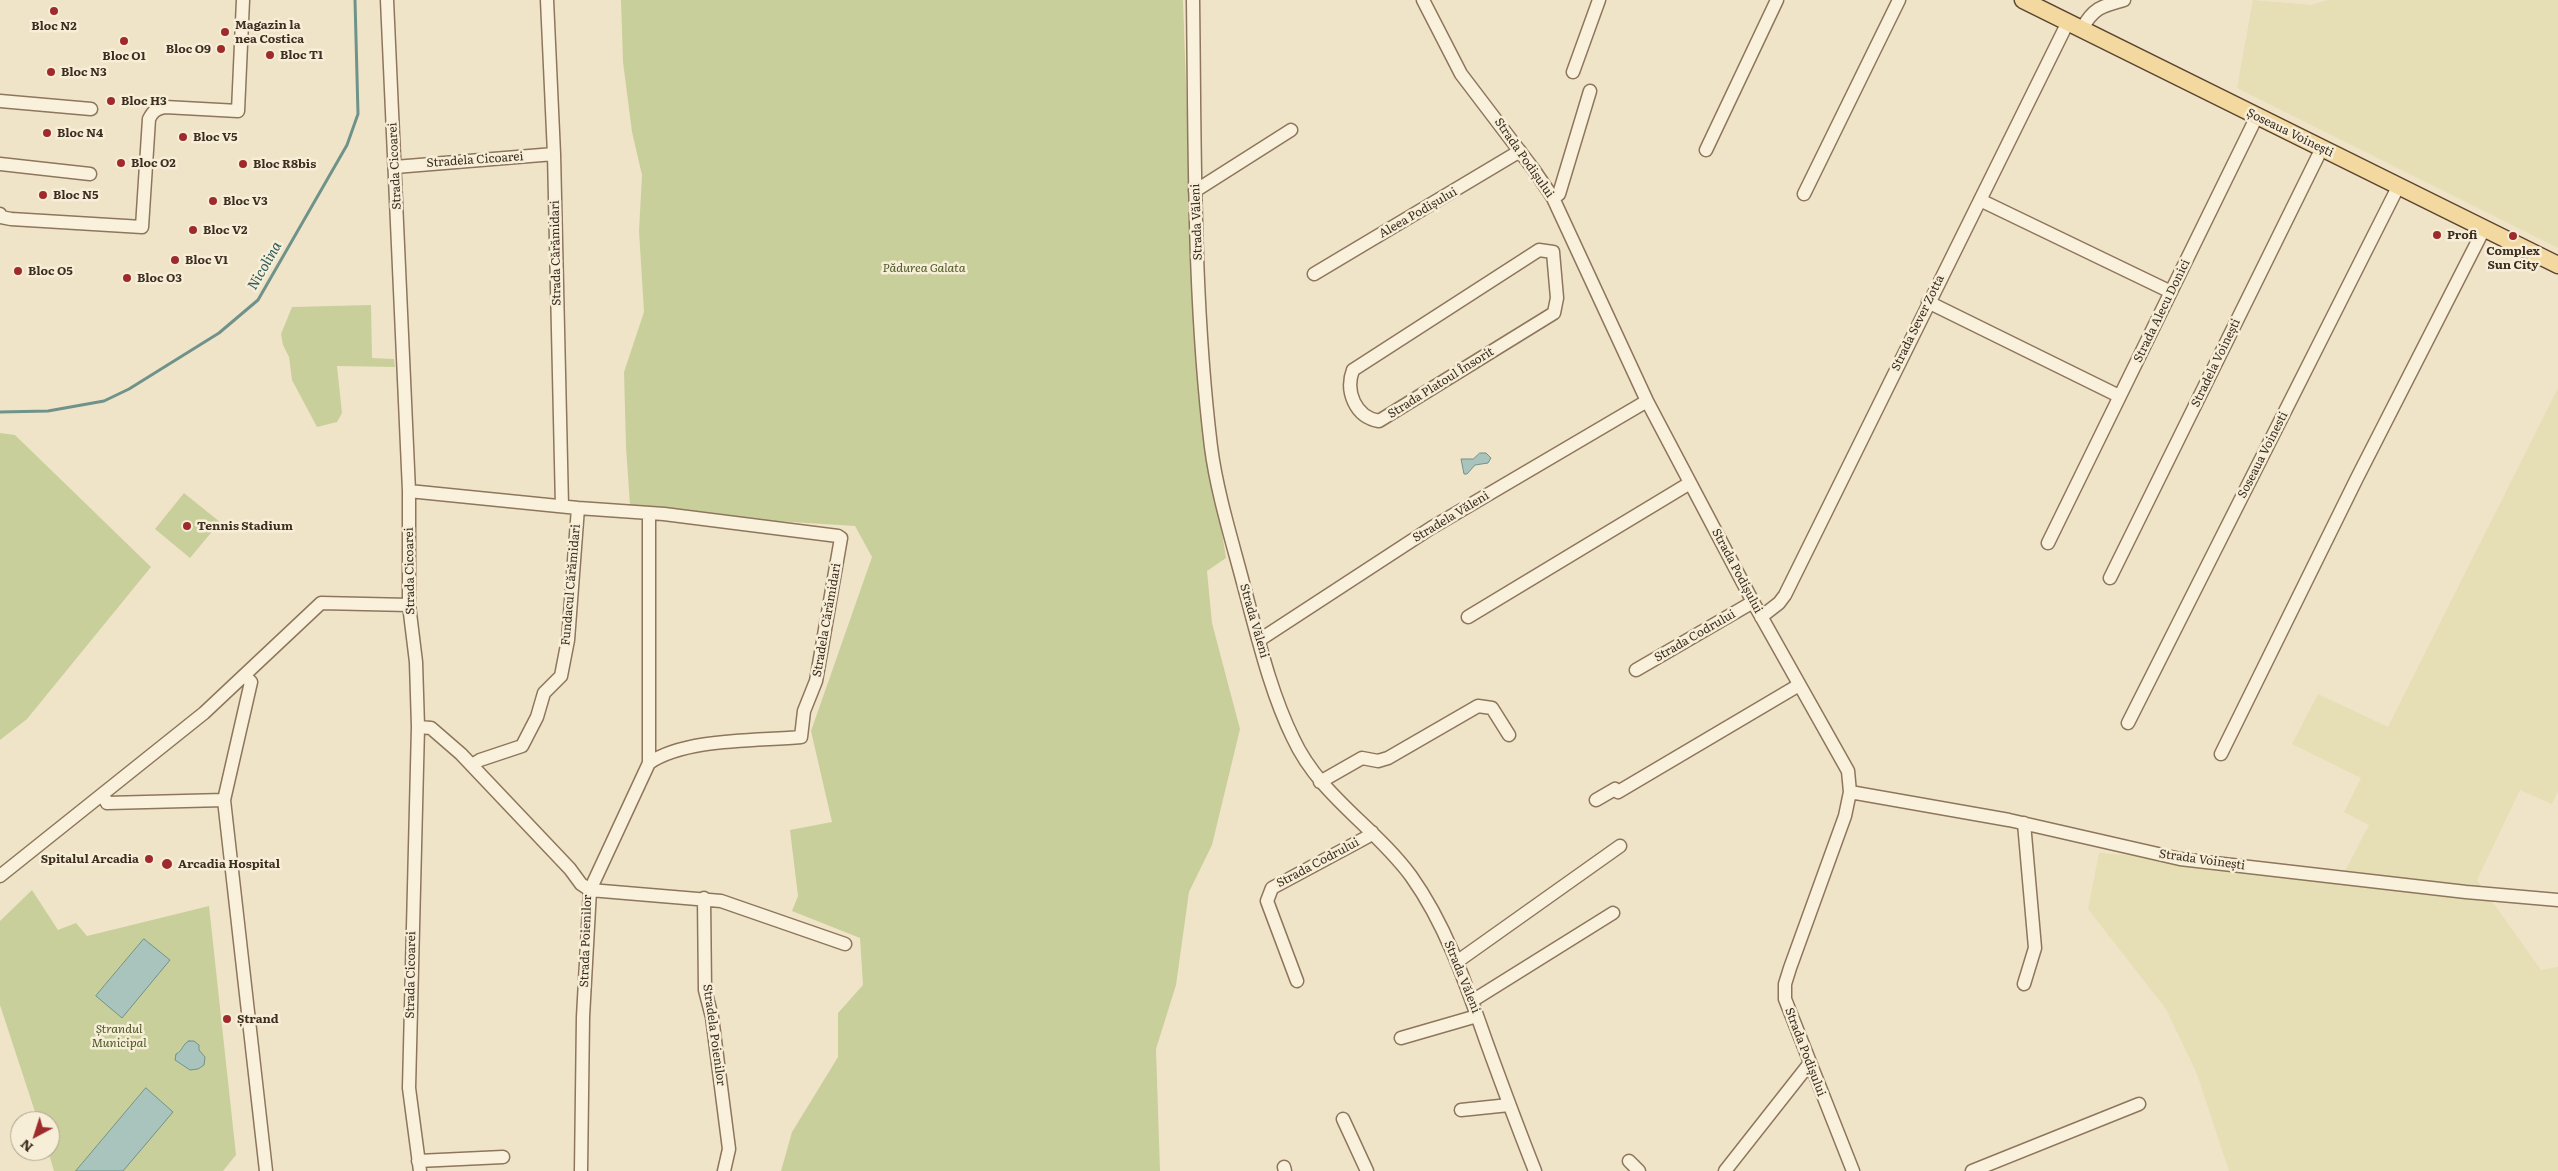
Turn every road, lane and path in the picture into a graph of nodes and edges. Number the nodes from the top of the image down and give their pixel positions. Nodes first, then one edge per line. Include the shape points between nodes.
1 (243, 0) edge
2 (387, 0) edge
3 (547, 0) edge
4 (1193, 0) edge
5 (1423, 0) edge
6 (1599, 0) edge
7 (1777, 0) edge
8 (1899, 0) edge
9 (2023, 0) edge
10 (2124, 0) edge
11 (2075, 25) junction
12 (1573, 72) dead end
13 (1590, 91) dead end
14 (0, 101) edge
15 (91, 109) dead end
16 (2256, 116) junction
17 (1291, 130) dead end
18 (2322, 148) junction
19 (1706, 150) dead end
20 (1520, 151) junction
21 (554, 154) junction
22 (0, 164) edge
23 (395, 167) junction
24 (90, 174) dead end
25 (2398, 187) junction
26 (1195, 191) junction
27 (1804, 194) dead end
28 (1553, 198) junction
29 (1980, 200) junction
30 (0, 214) edge
31 (2484, 229) junction
32 (1572, 239) junction
33 (1553, 252) junction
34 (2558, 265) edge
35 (1314, 274) dead end
36 (2171, 292) junction
37 (1928, 302) junction
38 (2119, 396) junction
39 (1646, 401) junction
40 (1690, 483) junction
41 (409, 491) junction
42 (562, 506) junction
43 (578, 508) junction
44 (649, 514) junction
45 (2048, 543) dead end
46 (2110, 578) dead end
47 (1753, 602) junction
48 (409, 605) junction
49 (1468, 617) dead end
50 (1761, 617) junction
51 (1258, 639) junction
52 (1636, 670) dead end
53 (245, 676) junction
54 (1799, 686) junction
55 (2128, 723) dead end
56 (418, 727) junction
57 (1508, 734) dead end
58 (2222, 754) dead end
59 (650, 763) junction
60 (472, 765) junction
61 (1320, 782) junction
62 (1850, 792) junction
63 (103, 795) junction
64 (224, 800) junction
65 (1596, 800) dead end
66 (2024, 823) junction
67 (1372, 832) junction
68 (1620, 846) dead end
69 (0, 876) edge
70 (590, 890) junction
71 (704, 898) junction
72 (2558, 900) edge
73 (1613, 912) dead end
74 (845, 944) dead end
75 (1458, 961) junction
76 (1297, 981) dead end
77 (2024, 984) dead end
78 (1472, 1001) junction
79 (1477, 1016) junction
80 (1401, 1038) dead end
81 (1810, 1063) junction
82 (2139, 1104) dead end
83 (1509, 1105) junction
84 (1461, 1110) dead end
85 (1343, 1119) dead end
86 (503, 1157) dead end
87 (1629, 1161) dead end
88 (419, 1166) edge
89 (266, 1171) edge
90 (580, 1171) edge
91 (724, 1171) edge
92 (1367, 1171) edge
93 (1535, 1171) edge
94 (1639, 1171) edge
95 (1725, 1171) edge
96 (1853, 1171) edge
97 (1972, 1171) edge

1 - 30 street via 238,110 156,109 149,119 142,227 11,219
2 - 23 street, Strada Cicoarei
3 - 21 street, Strada Cărămidari
4 - 26 street, Strada Văleni
5 - 20 street, Strada Podișului via 1462,74
6 - 12 street
7 - 19 street
8 - 27 street
9 - 11 main road, Șoseaua Voinești
10 - 11 street, Strada Sever Zotta via 2105,5
11 - 16 main road, Șoseaua Voinești
11 - 29 street, Strada Sever Zotta
13 - 28 street via 1559,194
14 - 15 street
16 - 18 main road, Șoseaua Voinești
16 - 36 street, Strada Alecu Donici
17 - 26 street
18 - 25 main road, Șoseaua Voinești
18 - 46 street, Stradela Voinești
20 - 28 street, Strada Podișului
20 - 35 street, Aleea Podișului
21 - 23 street, Stradela Cicoarei
21 - 42 street, Strada Cărămidari
22 - 24 street
23 - 41 street, Strada Cicoarei
25 - 31 main road, Șoseaua Voinești
25 - 55 street, Soseaua Voinesti
26 - 51 street, Strada Văleni via 1202,340 1212,450 1238,538
28 - 32 street, Strada Podișului
29 - 36 street
29 - 37 street, Strada Sever Zotta
31 - 34 main road, Șoseaua Voinești
31 - 58 street
32 - 33 street
32 - 39 street, Strada Podișului
33 - 33 street, Strada Platoul Însorit via 1539,250 1353,370 1349,380 1350,392 1362,414 1379,421 1554,313 1558,298
36 - 38 street, Strada Alecu Donici
37 - 38 street
37 - 50 street, Strada Sever Zotta via 1784,595
38 - 45 street, Strada Alecu Donici
39 - 40 street, Strada Podișului
39 - 51 street, Stradela Văleni via 1431,528
40 - 47 street, Strada Podișului
40 - 49 street
41 - 42 street, Stradela Cărămidari
41 - 48 street, Strada Cicoarei
42 - 43 street, Stradela Cărămidari
43 - 44 street, Stradela Cărămidari
43 - 60 street, Fundacul Cărămidari via 573,592 561,676 544,693 537,717 522,746
44 - 59 street
44 - 59 street, Stradela Cărămidari via 838,536 841,542 816,681 804,711 801,737 688,746 662,754
47 - 50 street, Strada Podișului
47 - 52 street, Strada Codrului
48 - 53 street via 321,603
48 - 56 street, Strada Cicoarei via 416,662
50 - 54 street, Strada Podișului
51 - 61 street, Strada Văleni via 1290,733 1305,763
53 - 63 street
53 - 64 street via 250,682
54 - 62 street, Strada Podișului via 1848,771
54 - 65 street via 1618,792 1615,789
56 - 60 street, Strada Poienilor via 431,728
56 - 88 street, Strada Cicoarei via 409,1070
57 - 61 street via 1492,708 1478,706 1388,758 1378,761 1362,758
59 - 70 street
60 - 70 street, Strada Poienilor
61 - 67 street, Strada Văleni
62 - 66 street, Strada Voinești
62 - 81 street, Strada Podișului via 1845,816 1785,984 1785,999
63 - 64 street via 107,803
63 - 69 street
64 - 89 street
66 - 72 street, Strada Voinești via 2180,859
66 - 77 street via 2036,948
67 - 75 street, Strada Văleni via 1411,876
67 - 76 street, Strada Codrului via 1272,888 1267,901
68 - 75 street
70 - 71 street
70 - 90 street, Strada Poienilor
71 - 74 street
71 - 91 street, Stradela Poienilor via 705,990 712,1016 729,1149
73 - 78 street
75 - 78 street, Strada Văleni
78 - 79 street, Strada Văleni
79 - 80 street
79 - 83 street, Strada Văleni
81 - 95 street
81 - 96 street, Strada Podișului
82 - 97 street
83 - 84 street
83 - 93 street, Strada Văleni
85 - 92 street
86 - 88 street
87 - 94 street

